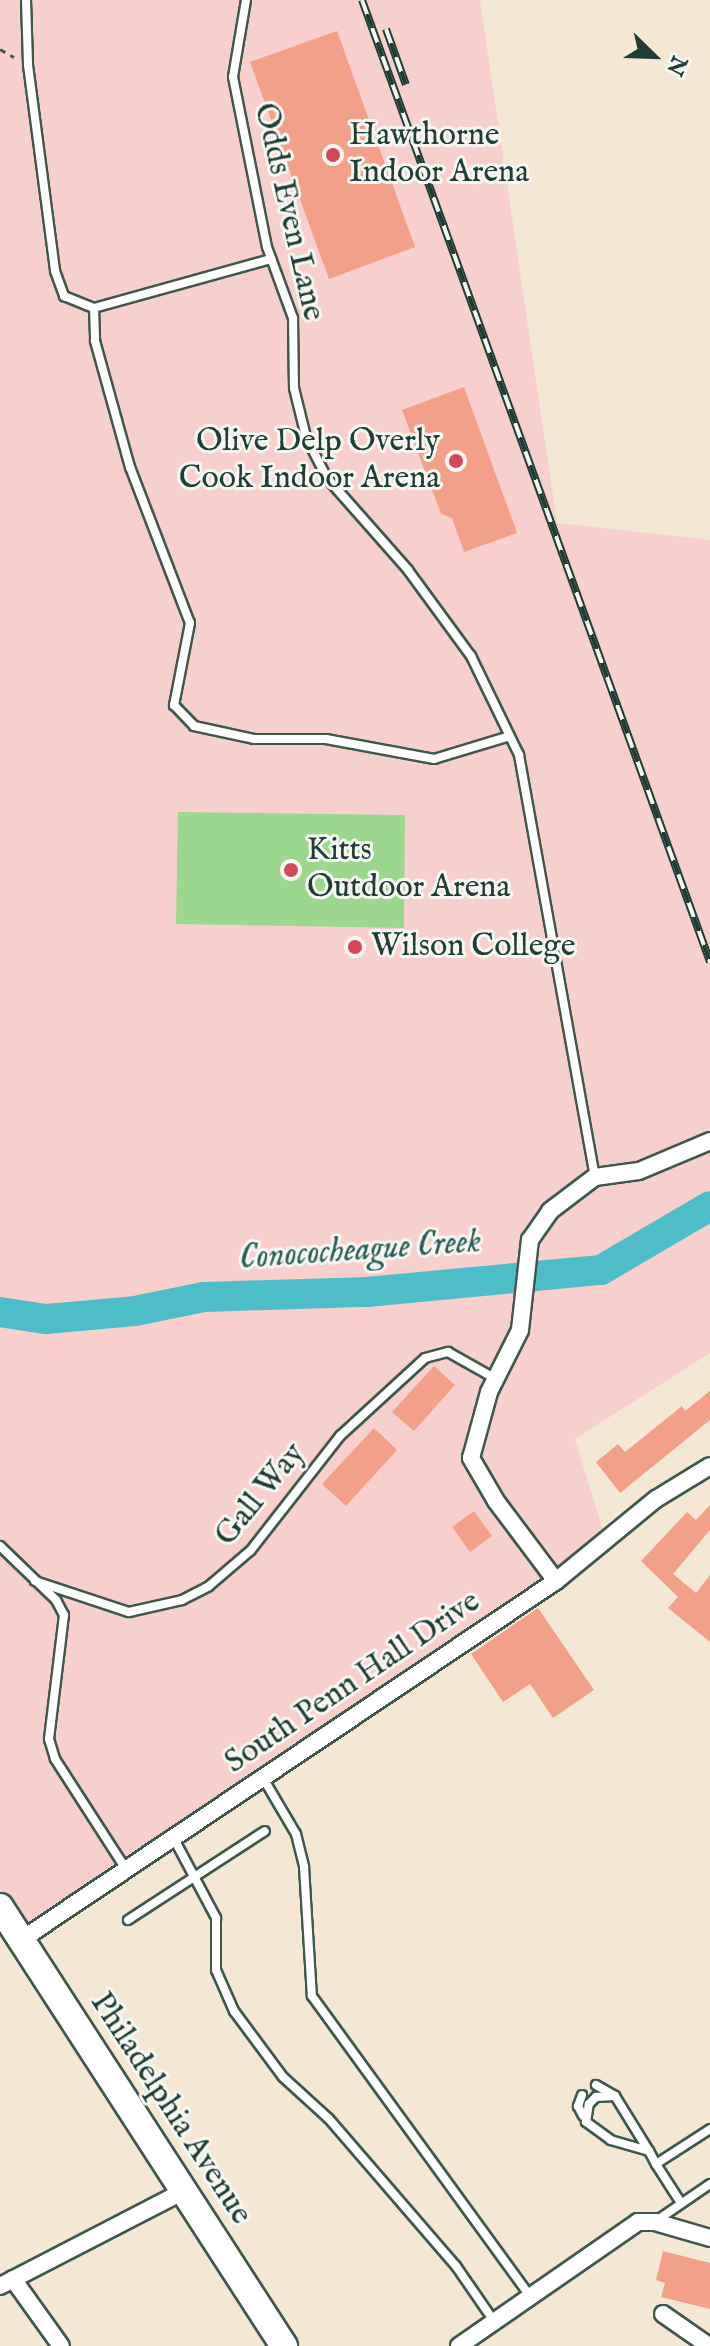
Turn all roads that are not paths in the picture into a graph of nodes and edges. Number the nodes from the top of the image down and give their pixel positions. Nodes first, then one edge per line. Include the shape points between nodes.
1 (26, 0) edge
2 (246, 0) edge
3 (271, 259) junction
4 (94, 308) junction
5 (510, 736) junction
6 (710, 1141) edge
7 (595, 1177) junction
8 (496, 1379) junction
9 (710, 1466) edge
10 (0, 1546) edge
11 (35, 1581) junction
12 (556, 1581) junction
13 (262, 1777) junction
14 (265, 1831) dead end
15 (173, 1837) junction
16 (126, 1869) junction
17 (195, 1874) junction
18 (0, 1907) edge
19 (128, 1920) dead end
20 (21, 1940) junction
21 (596, 2085) dead end
22 (582, 2095) dead end
23 (615, 2096) junction
24 (586, 2122) junction
25 (710, 2129) edge
26 (649, 2151) junction
27 (656, 2164) junction
28 (710, 2184) edge
29 (182, 2192) junction
30 (681, 2203) junction
31 (655, 2222) junction
32 (710, 2238) edge
33 (7, 2283) edge
34 (530, 2296) junction
35 (663, 2314) dead end
36 (494, 2321) junction
37 (61, 2346) edge
38 (284, 2346) edge
39 (459, 2346) edge
40 (709, 2346) edge

1 - 4 lane via 28,65 55,271 64,296
2 - 3 lane, Odds Even Lane via 233,77
3 - 4 lane
3 - 5 lane, Odds Even Lane via 293,318 294,388 306,437 327,478 408,570 471,656
4 - 5 lane via 95,341 130,467 190,623 174,705 194,726 254,739 326,739 434,759
5 - 7 lane, Odds Even Lane via 519,755
6 - 7 street via 639,1171
7 - 8 street via 550,1211 530,1240 523,1268 522,1320
8 - 11 lane, Gall Way via 448,1352 425,1358 340,1436 241,1560 182,1600 129,1612
8 - 12 street via 471,1458
9 - 12 street, South Penn Hall Drive via 656,1499
10 - 11 lane, Gall Way
11 - 16 lane via 64,1615 49,1739 55,1759
12 - 13 street, South Penn Hall Drive
13 - 15 street, South Penn Hall Drive
13 - 34 lane via 296,1834 304,1867 312,1996
14 - 17 lane
15 - 16 street, South Penn Hall Drive
15 - 17 lane
16 - 20 street, South Penn Hall Drive
17 - 19 lane
17 - 36 lane via 216,1918 216,1970 234,2011 283,2077 329,2119 456,2266
18 - 20 main road, Philadelphia Avenue
20 - 29 main road, Philadelphia Avenue
21 - 23 lane
22 - 24 lane via 578,2106
23 - 24 lane via 596,2097 585,2111
23 - 26 lane
24 - 26 lane via 611,2140
25 - 27 lane
26 - 27 lane
27 - 30 lane
28 - 30 lane
29 - 33 street
29 - 38 main road, Philadelphia Avenue
30 - 31 lane
31 - 32 street
31 - 34 street via 638,2222
33 - 37 street
34 - 36 street
35 - 40 street
36 - 39 street

